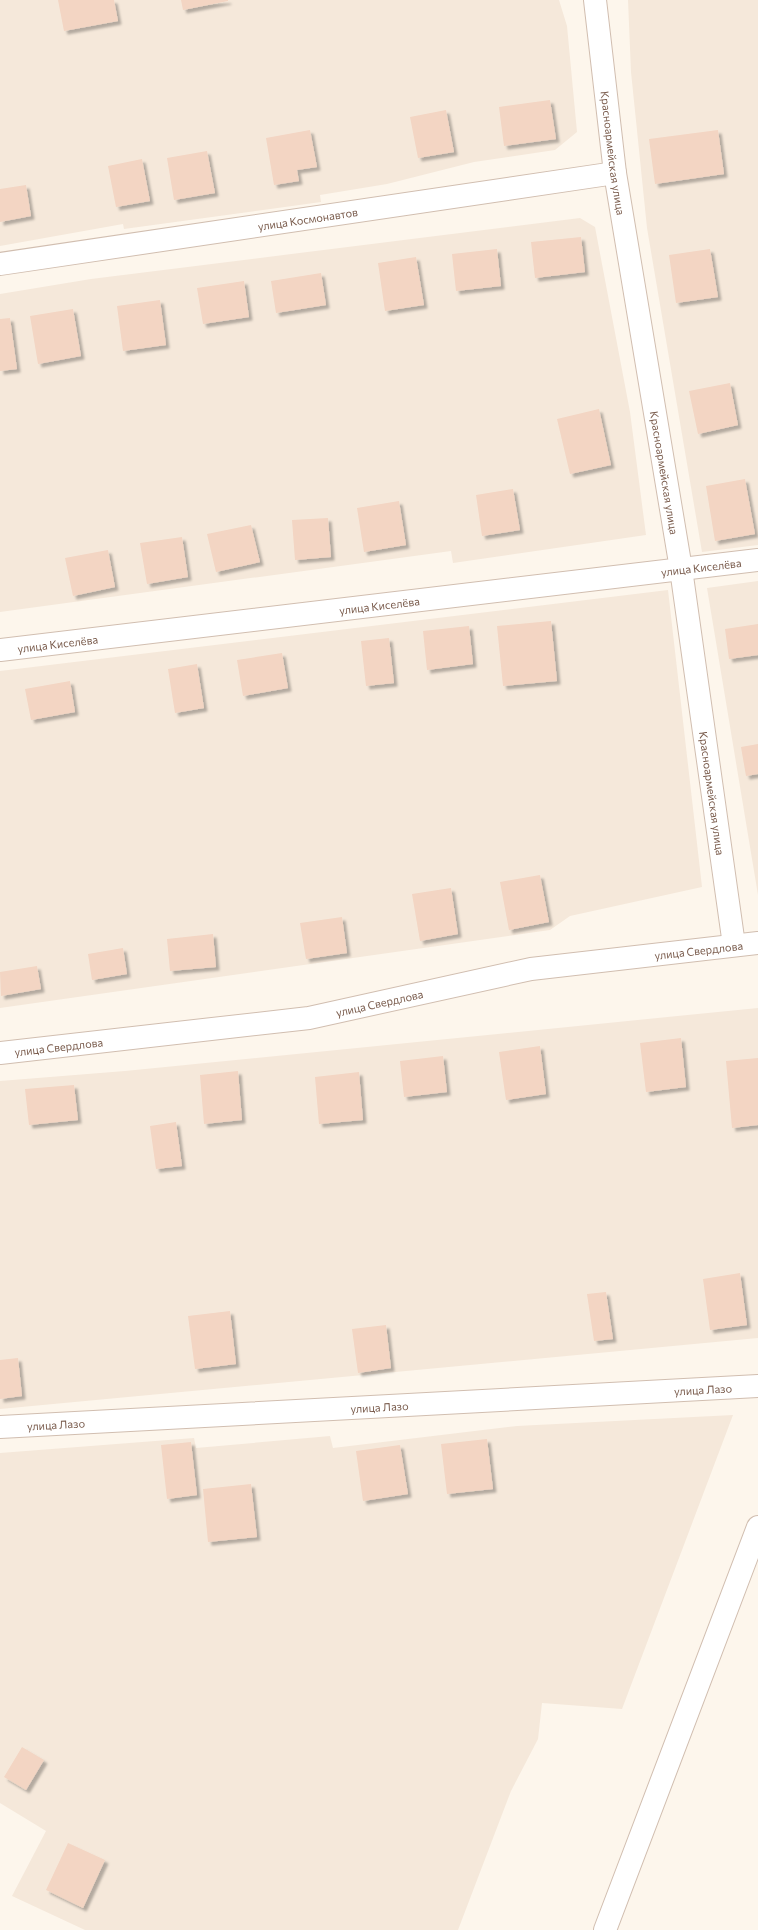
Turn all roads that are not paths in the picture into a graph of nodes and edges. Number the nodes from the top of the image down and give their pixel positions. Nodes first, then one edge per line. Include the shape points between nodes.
1 (595, 0) edge
2 (615, 173) junction
3 (0, 264) edge
4 (758, 560) edge
5 (680, 568) junction
6 (0, 650) edge
7 (758, 943) edge
8 (734, 946) junction
9 (0, 1053) edge
10 (758, 1386) edge
11 (0, 1427) edge
12 (758, 1527) edge
13 (605, 1930) edge

1 - 2 street, Красноармейская улица
2 - 3 street, улица Космонавтов
2 - 5 street, Красноармейская улица
4 - 5 street, улица Киселёва
5 - 6 street, улица Киселёва
5 - 8 street, Красноармейская улица
7 - 8 street, улица Свердлова
8 - 9 street, улица Свердлова via 531,969 309,1018
10 - 11 street, улица Лазо
12 - 13 street

